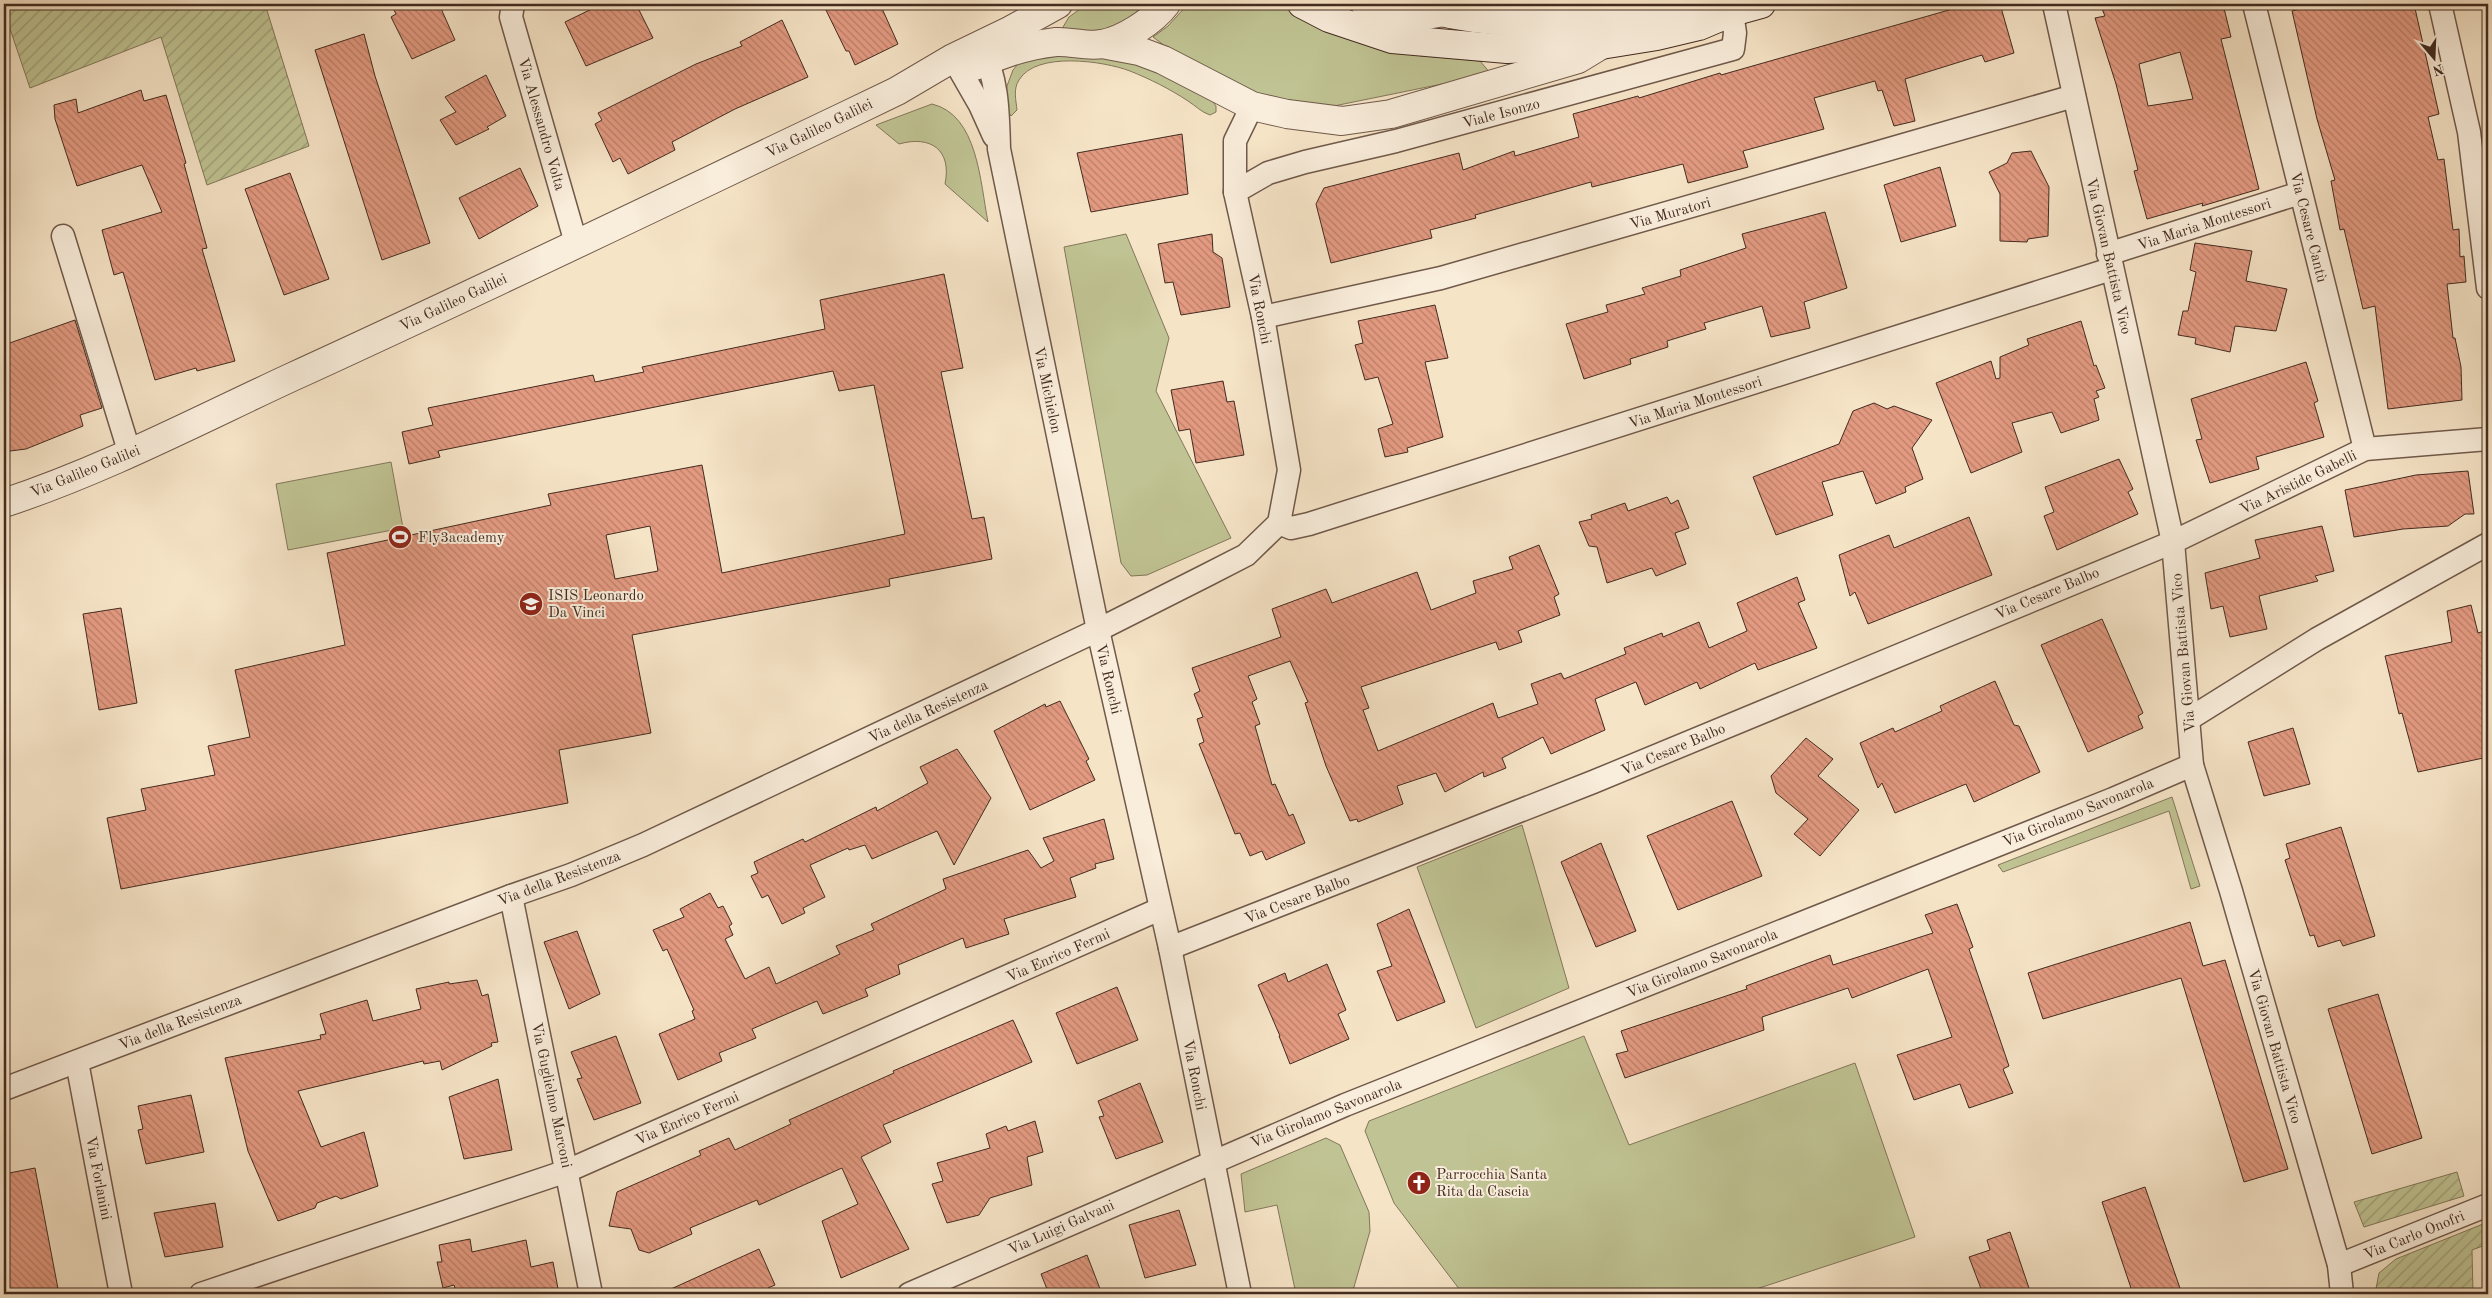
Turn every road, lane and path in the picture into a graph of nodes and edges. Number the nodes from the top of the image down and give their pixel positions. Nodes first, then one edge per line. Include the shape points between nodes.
1 (513, 4) edge
2 (1166, 4) edge
3 (1302, 4) edge
4 (1366, 4) edge
5 (1409, 4) edge
6 (1762, 4) edge
7 (2054, 4) edge
8 (2254, 4) edge
9 (2440, 4) edge
10 (1048, 7) edge
11 (1732, 12) junction
12 (1438, 13) junction
13 (1102, 44) junction
14 (1601, 45) junction
15 (984, 53) junction
16 (956, 65) junction
17 (2074, 96) junction
18 (1252, 106) junction
19 (999, 149) junction
20 (1235, 192) junction
21 (2300, 193) junction
22 (63, 236) dead end
23 (576, 243) junction
24 (2110, 262) junction
25 (2488, 288) edge
26 (1263, 317) junction
27 (2488, 439) edge
28 (2366, 449) junction
29 (130, 454) junction
30 (4, 503) edge
31 (1278, 523) junction
32 (2173, 542) junction
33 (2488, 544) edge
34 (1098, 630) junction
35 (2189, 719) junction
36 (2192, 765) junction
37 (511, 896) junction
38 (1160, 909) junction
39 (1170, 948) junction
40 (77, 1062) junction
41 (4, 1089) edge
42 (1212, 1161) junction
43 (567, 1171) junction
44 (2488, 1205) edge
45 (2339, 1264) junction
46 (121, 1294) edge
47 (201, 1294) edge
48 (591, 1294) edge
49 (910, 1294) edge
50 (1240, 1294) edge
51 (2342, 1294) edge

1 - 23 street, Via Alessandro Volta via 511,17
2 - 13 street, Via Galileo Galilei via 1138,29
3 - 14 street, Viale Isonzo via 1329,18 1392,39 1507,49
4 - 12 street, Viale Isonzo via 1405,19
5 - 12 street, Viale Isonzo
6 - 11 street, Viale Isonzo
7 - 17 street, Via Giovan Battista Vico
8 - 21 street, Via Cesare Cantù
9 - 25 street via 2469,132
10 - 15 street, Via Galileo Galilei
11 - 12 street, Viale Isonzo via 1691,11 1588,22 1545,23
11 - 14 street, Viale Isonzo via 1699,26
11 - 20 street, Viale Isonzo via 1736,33 1733,48 1396,141 1305,162 1268,173
13 - 15 street, Via Galileo Galilei via 1056,42
13 - 18 street, Viale Isonzo via 1139,51 1163,60
14 - 18 street, Viale Isonzo via 1578,59 1392,114 1342,121
15 - 16 street, Via Galileo Galilei
15 - 19 street, Via Michielon via 992,72 998,104
16 - 19 street, Via Michielon via 980,105
16 - 23 street, Via Galileo Galilei
17 - 24 street, Via Giovan Battista Vico
17 - 26 street, Via Muratori via 1441,278
18 - 20 street, Via Ronchi via 1235,142
19 - 34 street, Via Michielon
20 - 26 street, Via Ronchi
21 - 24 street, Via Maria Montessori
21 - 28 street, Via Cesare Cantù
22 - 29 street
23 - 29 street, Via Galileo Galilei
24 - 31 street, Via Maria Montessori via 1309,524 1290,528
24 - 32 street, Via Giovan Battista Vico
26 - 31 street, Via Ronchi via 1289,470
27 - 28 street, Via Aristide Gabelli
28 - 32 street, Via Aristide Gabelli
29 - 30 street, Via Galileo Galilei
31 - 34 street, Via Ronchi via 1246,555
32 - 35 street, Via Giovan Battista Vico
32 - 39 street, Via Cesare Balbo via 1576,788
33 - 35 street via 2317,639
34 - 37 street, Via della Resistenza via 643,845
34 - 38 street, Via Ronchi
35 - 36 street, Via Giovan Battista Vico
36 - 42 street, Via Girolamo Savonarola
36 - 45 street, Via Giovan Battista Vico
37 - 40 street, Via della Resistenza
37 - 43 street, Via Guglielmo Marconi
38 - 39 street, Via Ronchi
38 - 43 street, Via Enrico Fermi
39 - 42 street, Via Ronchi
40 - 41 street, Via della Resistenza
40 - 46 street, Via Forlanini
42 - 49 street, Via Luigi Galvani
42 - 50 street, Via Ronchi
43 - 47 street, Via Enrico Fermi
43 - 48 street, Via Guglielmo Marconi
44 - 45 street, Via Carlo Onofri
45 - 51 street, Via Giovan Battista Vico

